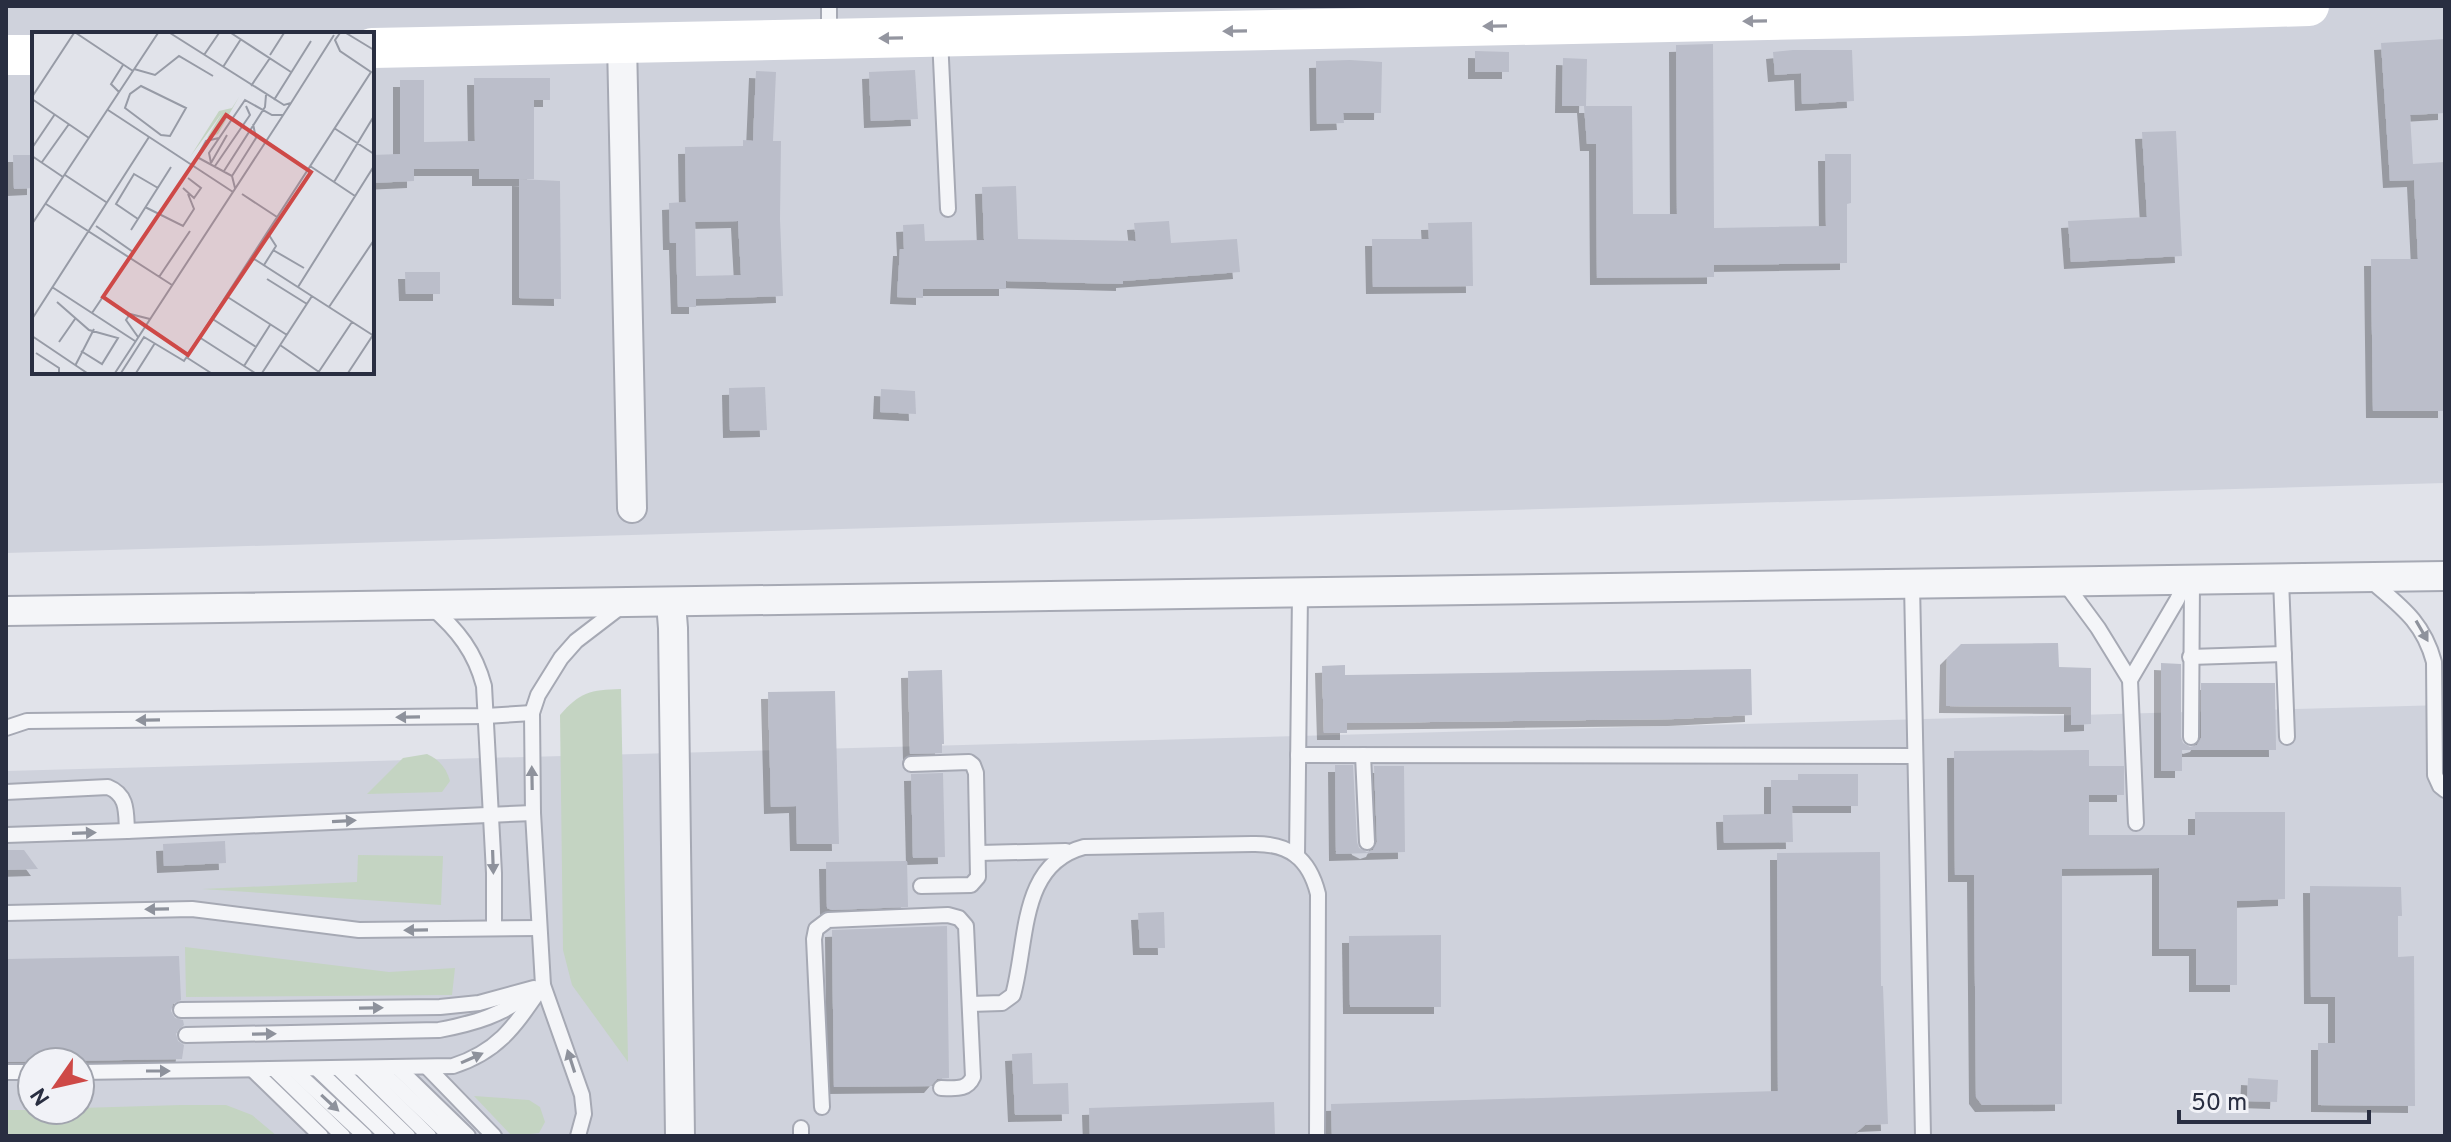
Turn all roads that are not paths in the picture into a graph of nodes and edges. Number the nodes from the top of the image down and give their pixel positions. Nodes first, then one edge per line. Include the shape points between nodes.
1 (2309, 6) edge
2 (2221, 7) edge
3 (1966, 11) edge
4 (1673, 14) edge
5 (1155, 19) edge
6 (829, 22) edge
7 (940, 37) junction
8 (622, 43) junction
9 (374, 48) edge
10 (6, 55) edge
11 (32, 55) edge
12 (948, 209) dead end
13 (632, 508) dead end
14 (2445, 576) edge
15 (2366, 577) junction
16 (2281, 579) junction
17 (2189, 580) junction
18 (2064, 582) junction
19 (1912, 584) junction
20 (1300, 593) junction
21 (671, 603) junction
22 (625, 604) junction
23 (431, 606) junction
24 (6, 611) edge
25 (2284, 654) junction
26 (2190, 657) junction
27 (2440, 662) edge
28 (2130, 680) junction
29 (532, 713) junction
30 (486, 716) junction
31 (6, 728) edge
32 (2191, 737) dead end
33 (2287, 737) dead end
34 (1298, 755) junction
35 (1363, 755) junction
36 (1915, 756) junction
37 (911, 764) dead end
38 (2445, 790) edge
39 (6, 792) edge
40 (533, 813) junction
41 (491, 814) junction
42 (2136, 823) dead end
43 (127, 831) junction
44 (6, 835) edge
45 (1367, 842) dead end
46 (1068, 851) junction
47 (979, 853) junction
48 (1297, 856) junction
49 (921, 886) dead end
50 (6, 913) edge
51 (494, 928) junction
52 (539, 928) junction
53 (543, 985) junction
54 (970, 1004) junction
55 (181, 1010) dead end
56 (186, 1035) dead end
57 (427, 1067) junction
58 (360, 1068) junction
59 (378, 1068) junction
60 (398, 1068) junction
61 (317, 1069) junction
62 (339, 1069) junction
63 (253, 1070) junction
64 (275, 1070) junction
65 (294, 1070) junction
66 (96, 1072) edge
67 (941, 1088) dead end
68 (822, 1107) dead end
69 (321, 1136) edge
70 (343, 1136) edge
71 (365, 1136) edge
72 (387, 1136) edge
73 (408, 1136) edge
74 (429, 1136) edge
75 (450, 1136) edge
76 (468, 1136) edge
77 (494, 1136) edge
78 (578, 1136) edge
79 (680, 1136) edge
80 (1317, 1136) edge
81 (1923, 1136) edge

1 - 2 main road
2 - 3 main road
3 -> 4 main road
4 -> 5 main road
5 - 7 main road
7 -> 6 main road
6 - 8 main road
7 - 12 lane
8 - 9 main road
8 - 13 street
10 - 11 main road
14 - 15 street
15 - 16 street
15 -> 27 lane via 2414,618
16 - 17 street
16 - 25 lane
17 - 18 street
17 - 26 lane
17 - 28 lane
18 - 19 street
18 - 28 lane
19 - 20 street
19 - 36 lane
20 - 21 street
20 - 34 lane
21 - 22 street
21 - 79 street
22 - 23 street
22 - 29 lane via 561,658
23 - 24 street
23 - 30 lane via 472,653 484,686
25 - 26 lane
25 - 33 lane
26 - 32 lane
27 - 38 lane via 2435,775
28 - 42 lane
29 - 30 lane
40 -> 29 lane
30 -> 31 lane via 27,721
30 - 41 lane
34 - 35 lane
34 - 48 lane
35 - 36 lane
35 - 45 lane
36 - 81 lane
37 - 47 lane via 973,765
39 - 43 lane via 108,787 123,798
40 - 41 lane
40 - 52 lane
43 -> 41 lane
41 -> 51 lane
44 -> 43 lane
46 - 47 lane
46 - 48 lane via 1271,843
46 - 54 lane via 1046,869 1035,888 1013,995 1002,1003
47 - 49 lane via 978,877 971,885
48 - 80 lane via 1318,894
51 -> 50 lane via 359,930 192,909
51 - 52 lane
52 - 53 lane
55 -> 53 lane via 440,1007 479,1003
56 -> 53 lane via 439,1030 512,1008
57 -> 53 lane via 453,1066 487,1052 515,1027
78 -> 53 lane via 582,1095
54 - 67 lane via 973,1077 962,1088
54 - 68 lane via 968,932 959,918 823,922 814,939
57 - 60 lane
57 - 77 lane
58 - 59 lane
58 - 62 lane
58 - 74 lane
59 - 60 lane
59 - 75 lane
60 - 76 lane
61 - 62 lane
61 - 65 lane
61 - 72 lane
62 - 73 lane
63 - 64 lane
66 -> 63 lane
63 - 69 lane
64 - 65 lane
64 - 70 lane
65 -> 71 lane

